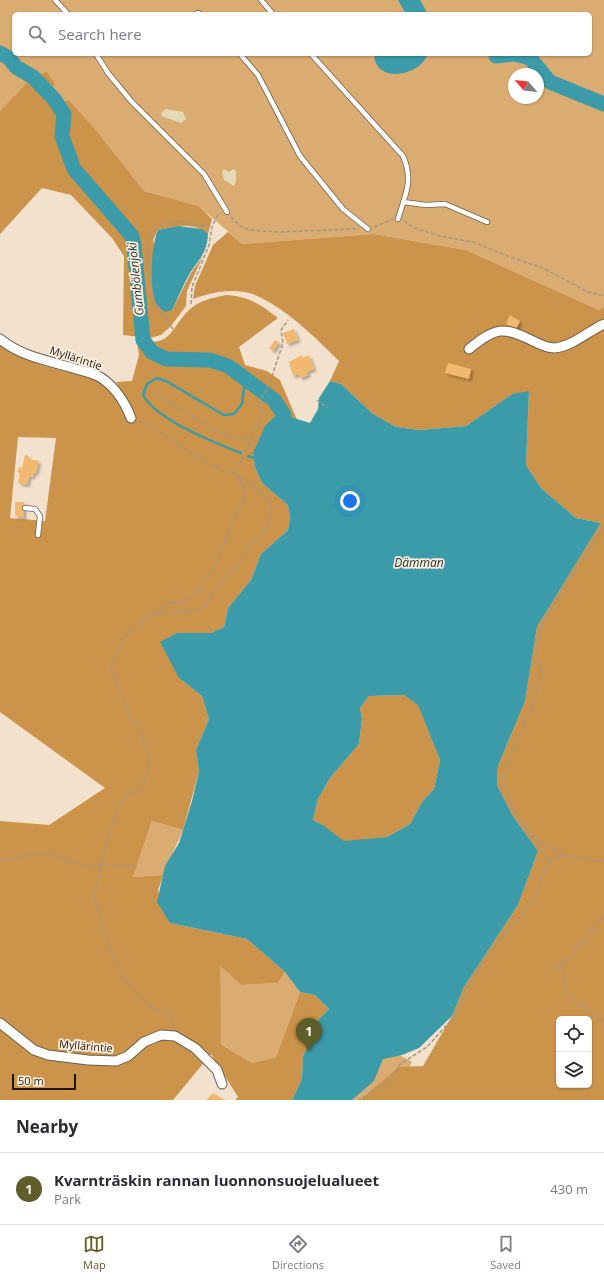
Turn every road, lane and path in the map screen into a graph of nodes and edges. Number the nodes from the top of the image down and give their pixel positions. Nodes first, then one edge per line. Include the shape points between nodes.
1 (55, 0) edge
2 (261, 0) edge
3 (66, 12) edge
4 (271, 12) edge
5 (97, 56) edge
6 (242, 56) edge
7 (313, 56) edge
8 (403, 202) junction
9 (227, 212) junction
10 (398, 218) junction
11 (487, 222) dead end
12 (212, 227) junction
13 (368, 229) junction
14 (604, 296) edge
15 (191, 304) dead end
16 (288, 320) dead end
17 (604, 324) edge
18 (173, 329) dead end
19 (0, 339) edge
20 (469, 349) dead end
21 (155, 393) dead end
22 (317, 400) dead end
23 (328, 408) dead end
24 (131, 418) joint
25 (251, 439) junction
26 (234, 473) junction
27 (240, 478) junction
28 (25, 508) dead end
29 (604, 527) edge
30 (38, 535) dead end
31 (157, 612) junction
32 (531, 836) junction
33 (564, 855) junction
34 (604, 860) edge
35 (0, 861) edge
36 (548, 861) junction
37 (101, 864) junction
38 (137, 867) dead end
39 (604, 915) edge
40 (562, 963) junction
41 (550, 972) dead end
42 (0, 1023) edge
43 (604, 1024) edge
44 (175, 1036) junction
45 (222, 1084) dead end
46 (358, 1100) edge

1 - 3 lane
2 - 4 lane
5 - 9 lane via 131,101 204,174
6 - 13 lane via 258,75 300,156 343,208
7 - 8 lane via 403,156 410,180
8 - 10 lane
8 - 11 lane via 445,204
9 - 12 path via 217,216
9 - 13 path via 240,226 249,230 279,232
10 - 13 path
10 - 14 path via 414,228 473,242 544,268 588,292
12 - 15 path via 209,245 192,287
12 - 18 path via 175,221 161,224 152,231 147,241 148,267 155,305
16 - 25 path via 281,330 283,343 269,384 259,403 262,414
17 - 20 street via 565,345 554,348 544,346 514,331 505,330 480,340
19 - 24 street, Myllärintie via 10,348 23,354 98,376 117,393
21 - 25 path via 212,429 231,437
22 - 23 path
24 - 26 path via 174,440 222,470
25 - 26 path
26 - 27 path
27 - 31 path via 245,492 243,503 235,516 218,561 192,598 168,603
27 - 31 path via 269,501 272,508 269,524 261,536 248,546 240,564 214,590 209,601 200,609 190,612
28 - 30 lane via 35,509 40,516
29 - 32 path via 542,626 536,653 542,669 534,702 502,776 512,806
31 - 37 path via 146,616 123,638 111,670 132,720 142,734 150,762 143,787 127,795 120,803
32 - 33 path
32 - 36 path
33 - 34 path
33 - 36 path
35 - 37 path via 35,854 51,854 86,867
36 - 46 path via 533,902 486,956 455,1016 427,1047 399,1065 390,1081
37 - 38 path
37 - 44 path via 94,896 112,956 125,980 149,1006 170,1015
39 - 40 path
40 - 41 path
40 - 43 path via 566,993
42 - 44 street, Myllärintie via 34,1050 88,1060 116,1061 161,1034
44 - 45 street via 195,1048 217,1070

